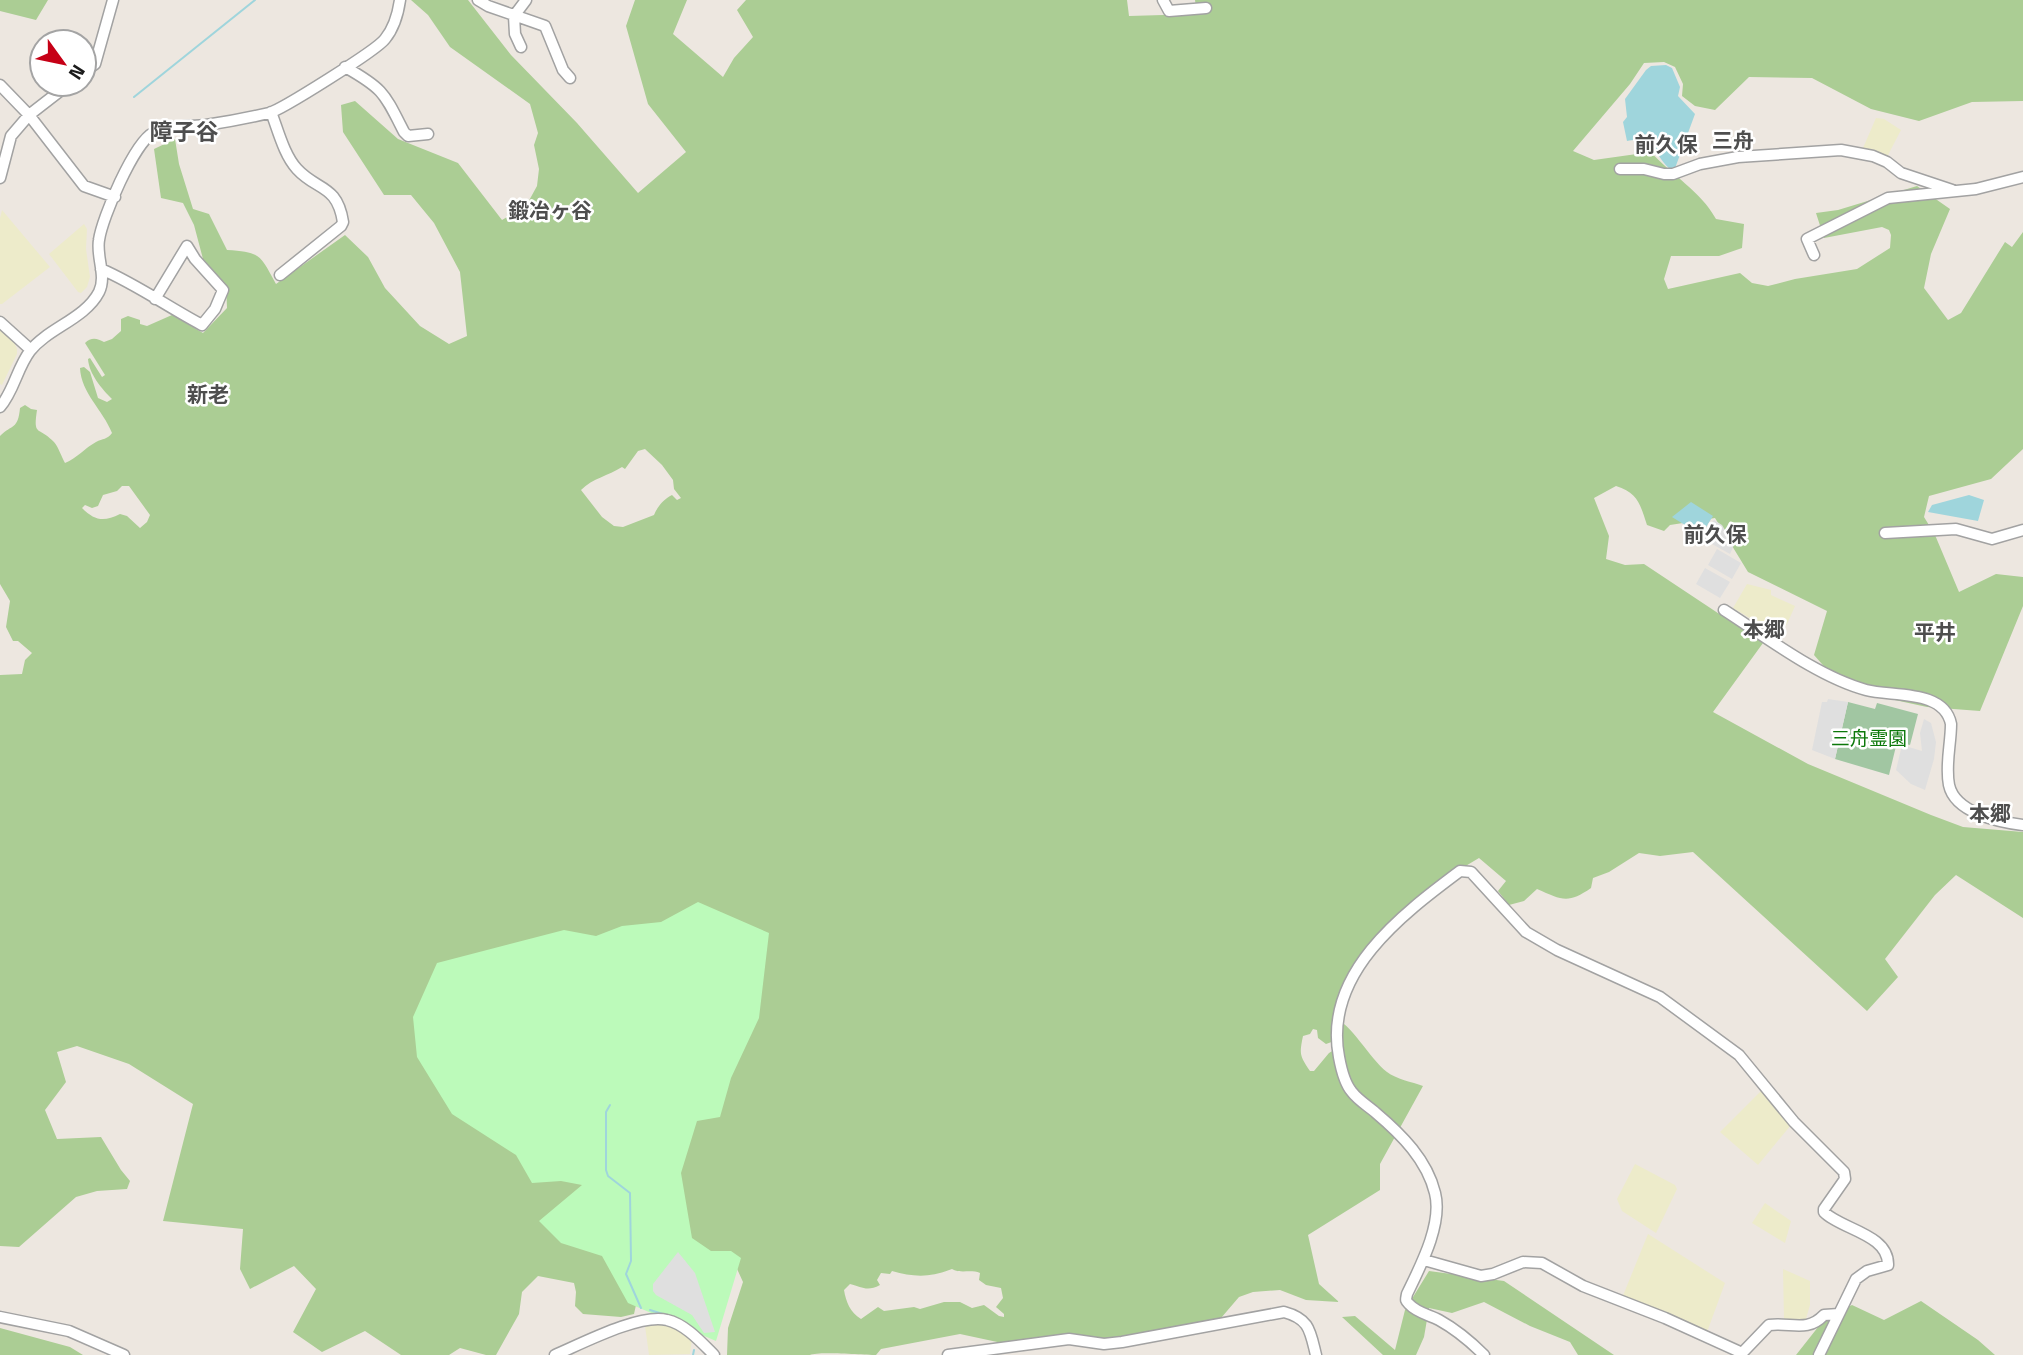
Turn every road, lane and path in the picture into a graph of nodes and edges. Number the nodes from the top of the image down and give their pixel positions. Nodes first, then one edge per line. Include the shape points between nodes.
1 (113, 0) edge
2 (400, 0) edge
3 (478, 0) edge
4 (526, 0) edge
5 (1163, 0) edge
6 (1206, 8) dead end
7 (514, 16) junction
8 (521, 47) dead end
9 (98, 53) edge
10 (345, 67) junction
11 (570, 78) dead end
12 (0, 85) edge
13 (50, 98) edge
14 (271, 112) junction
15 (29, 115) junction
16 (428, 134) dead end
17 (1620, 169) dead end
18 (2023, 177) edge
19 (0, 178) edge
20 (1952, 190) junction
21 (115, 197) junction
22 (1814, 256) dead end
23 (101, 269) junction
24 (281, 275) dead end
25 (155, 299) junction
26 (0, 322) edge
27 (30, 350) junction
28 (0, 407) edge
29 (2023, 530) edge
30 (1885, 533) dead end
31 (1724, 610) dead end
32 (2023, 825) edge
33 (1424, 1260) junction
34 (1839, 1314) junction
35 (0, 1317) edge
36 (124, 1355) edge
37 (555, 1355) edge
38 (714, 1355) edge
39 (948, 1355) edge
40 (1316, 1355) edge
41 (1484, 1355) edge
42 (1819, 1355) edge

1 - 9 street
2 - 10 street via 395,23 383,42
3 - 7 street
4 - 7 street
5 - 6 street via 1169,11
7 - 8 street
7 - 11 street via 545,26
10 - 14 street
10 - 16 street via 385,94 404,132
12 - 15 street
13 - 15 street
14 - 21 street via 153,133 134,153
14 - 24 street via 292,163 335,198 343,222
15 - 19 street via 11,136
15 - 21 street via 84,186
17 - 20 street via 1674,174 1738,156 1841,150 1873,156 1901,173
18 - 20 street
20 - 22 street via 1888,198 1866,208 1807,239
21 - 23 street via 98,243
23 - 25 street
23 - 27 street via 99,292 89,305
25 - 25 street via 202,326 223,290 187,246
26 - 27 street
27 - 28 street
29 - 30 street via 1992,539 1956,529
31 - 32 street via 1843,683 1931,701 1943,708 1950,716 1949,780 1954,795 1983,817
33 - 34 street via 1481,1276 1523,1262 1542,1263 1583,1286 1740,1352 1769,1325 1808,1326 1824,1315
33 - 34 street via 1437,1214 1427,1169 1385,1120 1350,1091 1337,1045 1338,1017 1356,969 1369,951 1422,900 1466,870 1525,932 1660,997 1739,1055 1800,1129 1844,1172 1845,1179 1824,1212 1860,1231 1884,1251 1888,1265 1856,1279
33 - 41 street via 1406,1300 1468,1338
34 - 42 street
35 - 36 street via 69,1331
37 - 38 street via 645,1319 666,1319 678,1325
39 - 40 street via 1069,1339 1122,1342 1284,1312 1307,1325

